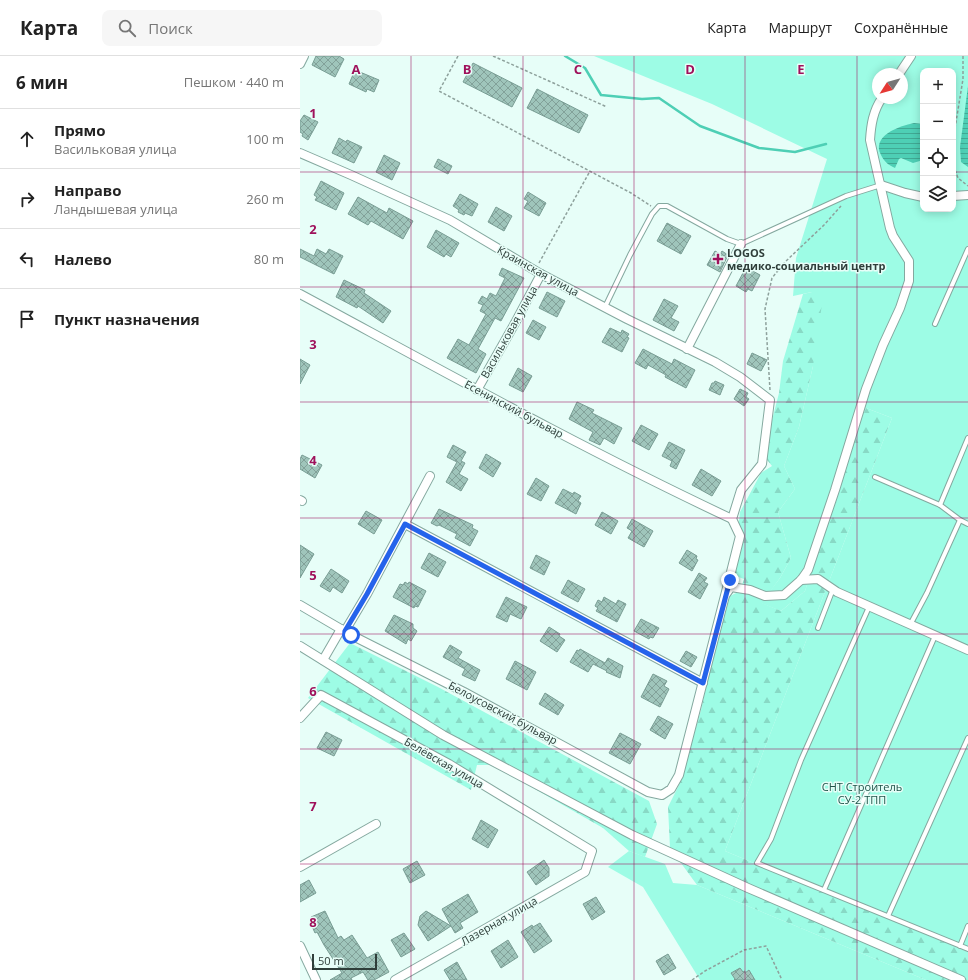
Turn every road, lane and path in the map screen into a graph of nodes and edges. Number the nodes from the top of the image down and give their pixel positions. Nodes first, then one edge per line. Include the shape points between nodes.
1 (304, 56) edge
2 (458, 56) edge
3 (493, 56) edge
4 (911, 56) edge
5 (963, 56) edge
6 (300, 64) edge
7 (903, 68) edge
8 (879, 104) edge
9 (607, 107) dead end
10 (300, 153) edge
11 (590, 171) junction
12 (881, 185) junction
13 (968, 186) edge
14 (968, 195) edge
15 (920, 196) edge
16 (956, 196) edge
17 (843, 204) dead end
18 (656, 210) junction
19 (741, 244) junction
20 (968, 249) edge
21 (538, 272) junction
22 (300, 294) edge
23 (605, 307) junction
24 (934, 324) dead end
25 (687, 349) junction
26 (477, 390) junction
27 (770, 400) junction
28 (968, 438) edge
29 (430, 476) dead end
30 (874, 477) dead end
31 (940, 505) junction
32 (732, 520) junction
33 (960, 520) junction
34 (405, 524) junction
35 (968, 524) edge
36 (801, 580) junction
37 (833, 590) junction
38 (725, 596) junction
39 (300, 605) edge
40 (869, 606) junction
41 (910, 625) junction
42 (818, 628) dead end
43 (343, 630) junction
44 (935, 636) junction
45 (300, 646) edge
46 (968, 650) edge
47 (323, 660) junction
48 (703, 683) junction
49 (300, 718) edge
50 (968, 738) edge
51 (376, 824) dead end
52 (592, 851) joint
53 (300, 867) edge
54 (824, 890) junction
55 (888, 916) junction
56 (968, 926) edge
57 (300, 946) edge
58 (960, 946) junction
59 (968, 949) edge
60 (316, 980) edge
61 (395, 980) edge
62 (692, 980) edge
63 (782, 980) edge
64 (961, 980) edge

1 - 6 street
2 - 11 path via 439,91
3 - 9 path
4 - 7 street
5 - 13 path via 963,79 955,128 954,167 958,178
8 - 12 street via 873,114 870,140
10 - 21 street, Краинская улица via 450,220
11 - 18 path
11 - 21 path
12 - 15 street
12 - 19 lane via 846,196
12 - 36 street via 891,232 909,261 909,281 866,389 813,556
14 - 16 street
17 - 27 path via 772,278 765,309
18 - 19 lane via 660,206 667,206
18 - 23 lane via 630,255
19 - 25 street
20 - 24 lane
21 - 23 street, Краинская улица
21 - 26 street, Васильковая улица via 515,323
22 - 26 street, Есенинский бульвар
23 - 25 street, Краинская улица
25 - 27 street, Краинская улица via 740,377
26 - 32 street, Есенинский бульвар
27 - 32 street via 762,464 742,490
28 - 31 lane
29 - 34 street
30 - 31 lane
31 - 33 lane
32 - 38 street via 740,536
33 - 35 lane
33 - 41 lane via 928,593
34 - 43 street via 367,594
34 - 48 street
36 - 37 street via 818,579
36 - 38 street via 784,595 765,596 731,587
37 - 40 street
37 - 42 lane
38 - 48 street
39 - 43 street, Белоусовский бульвар
40 - 41 street
40 - 54 lane via 801,760 771,839 757,863
41 - 44 street
43 - 47 street
43 - 48 street, Белоусовский бульвар via 464,692 648,792 662,795 671,790 679,775
44 - 46 street
44 - 54 lane
45 - 47 street
47 - 64 street via 443,735 632,835
49 - 52 street, Белёвская улица via 321,695 449,764
50 - 55 lane
51 - 53 street
52 - 61 street, Лазерная улица via 585,872
54 - 55 lane
55 - 58 lane
56 - 58 lane
57 - 60 street
58 - 59 lane
62 - 63 path via 744,950 766,946

